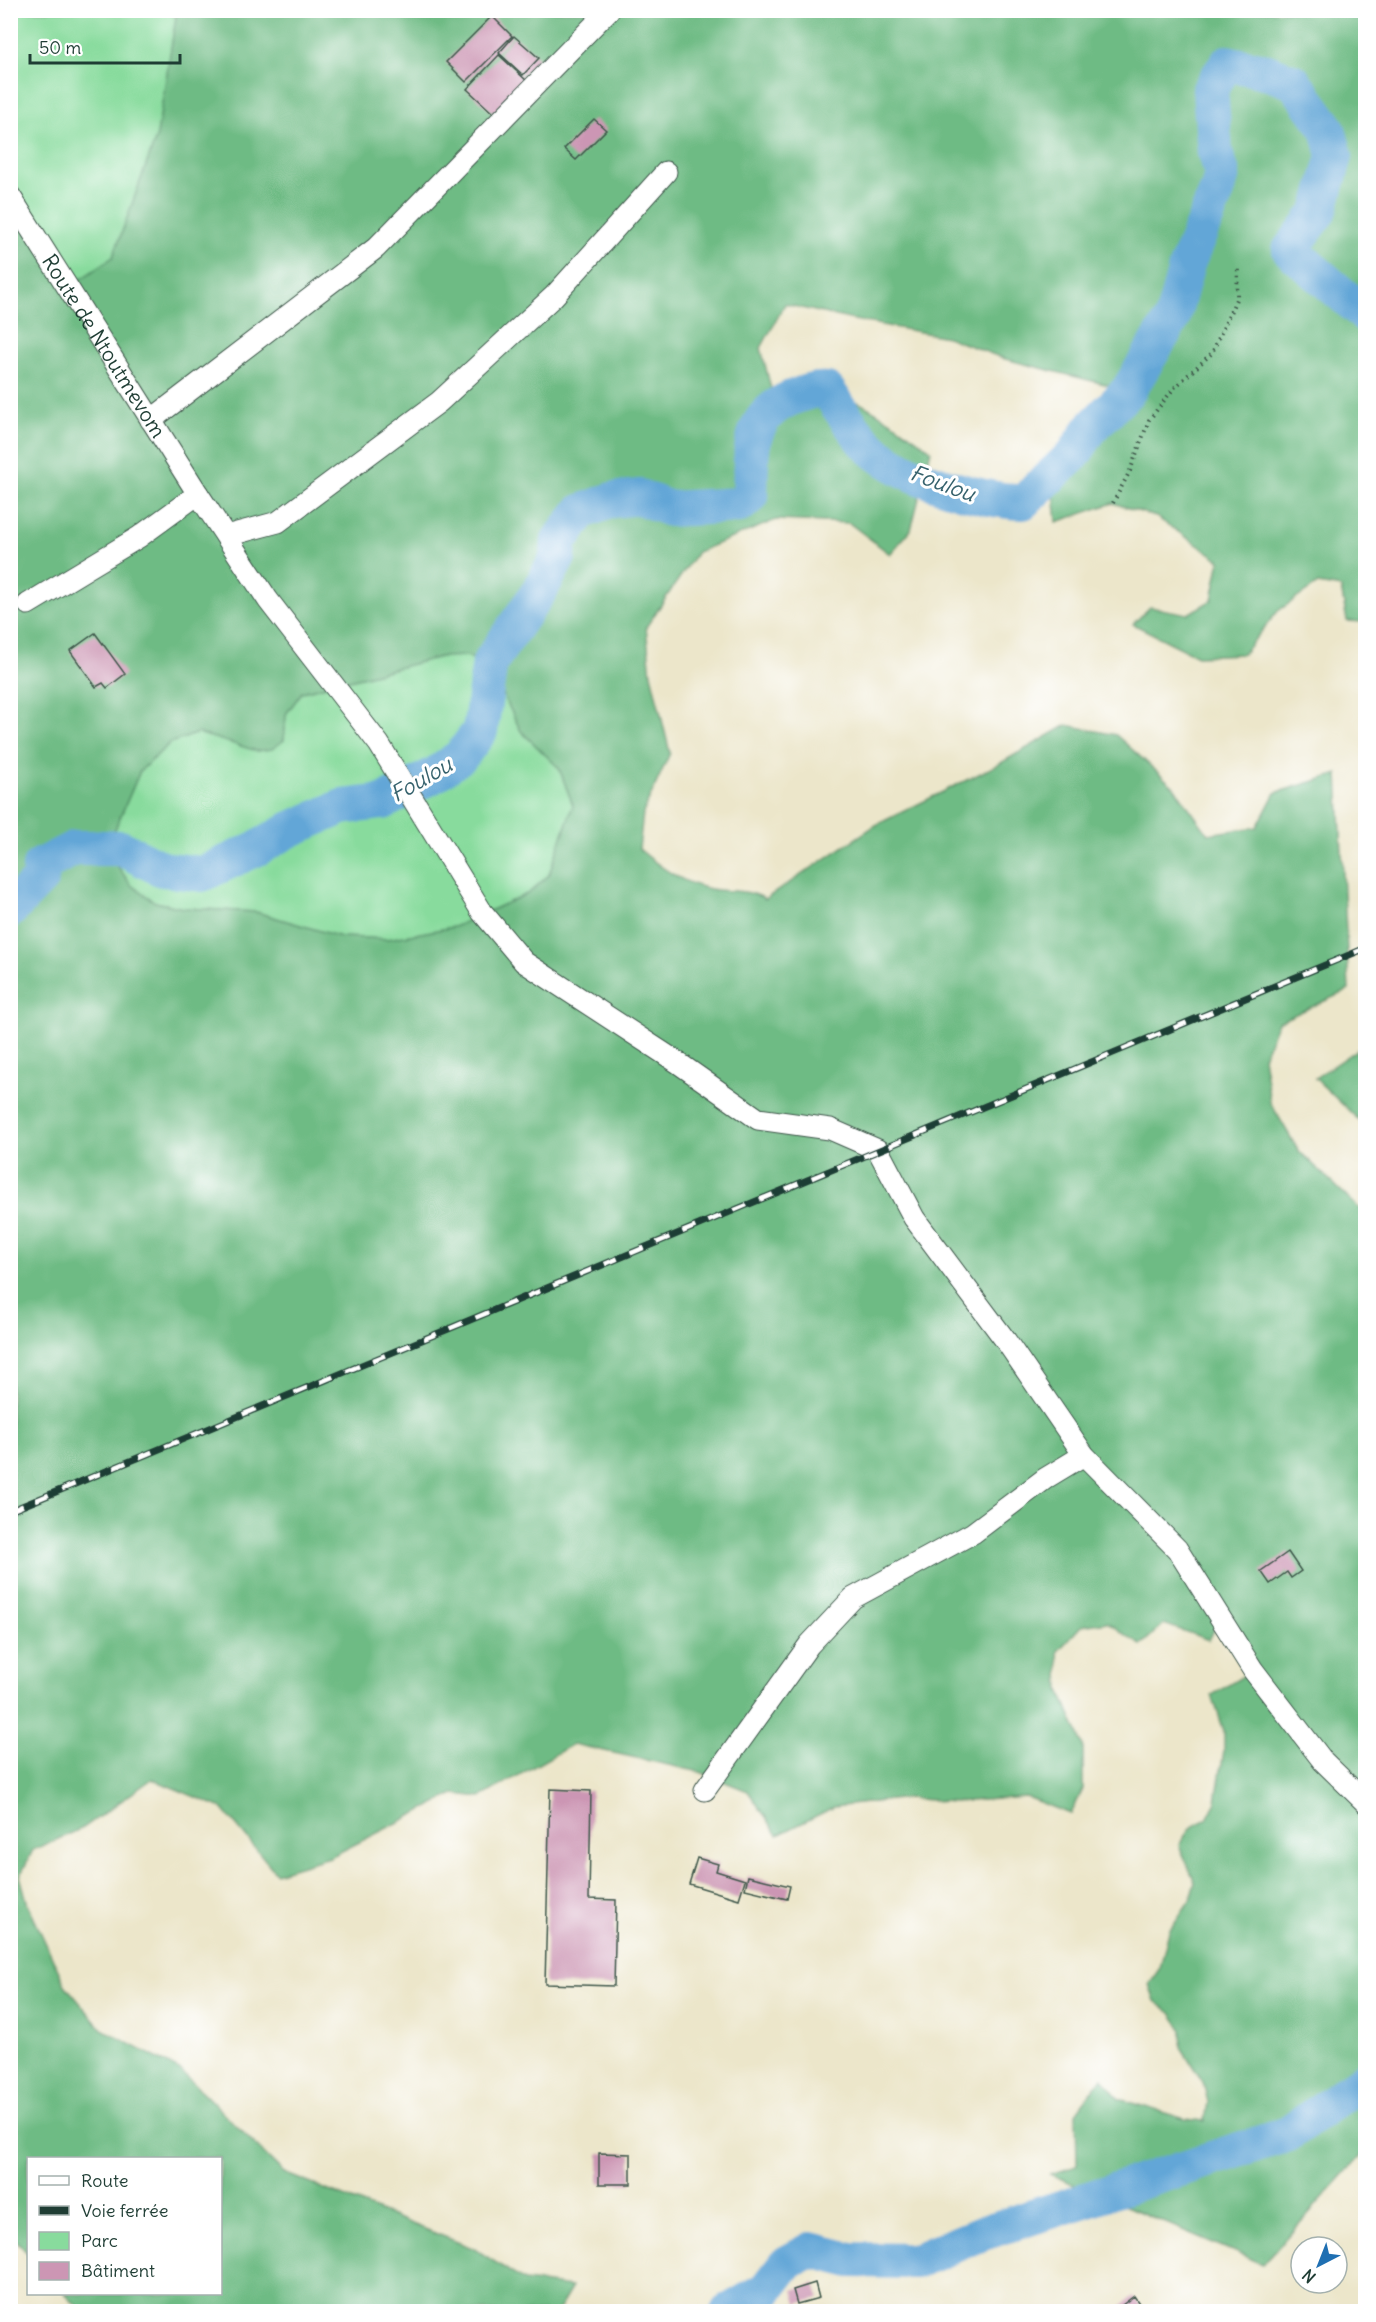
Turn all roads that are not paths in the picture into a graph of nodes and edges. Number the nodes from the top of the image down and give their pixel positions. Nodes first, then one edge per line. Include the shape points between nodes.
1 (609, 10) edge
2 (666, 172) dead end
3 (10, 196) edge
4 (152, 420) junction
5 (198, 494) junction
6 (226, 536) junction
7 (28, 604) dead end
8 (1084, 1455) junction
9 (705, 1790) dead end
10 (1365, 1803) edge

1 - 4 street via 376,248
2 - 6 street via 554,296 439,402 278,522
3 - 4 street, Route de Ntoutmevom
4 - 5 street, Route de Ntoutmevom
5 - 6 street, Route de Ntoutmevom
5 - 7 street via 139,537
6 - 8 street, Route de Ntoutmevom via 268,600 379,744 482,912 524,962 758,1119 830,1129 878,1150 914,1218 1006,1341
8 - 9 street via 1046,1478 973,1533 853,1598 809,1645
8 - 10 street, Route de Ntoutmevom via 1177,1550 1253,1670 1323,1761

